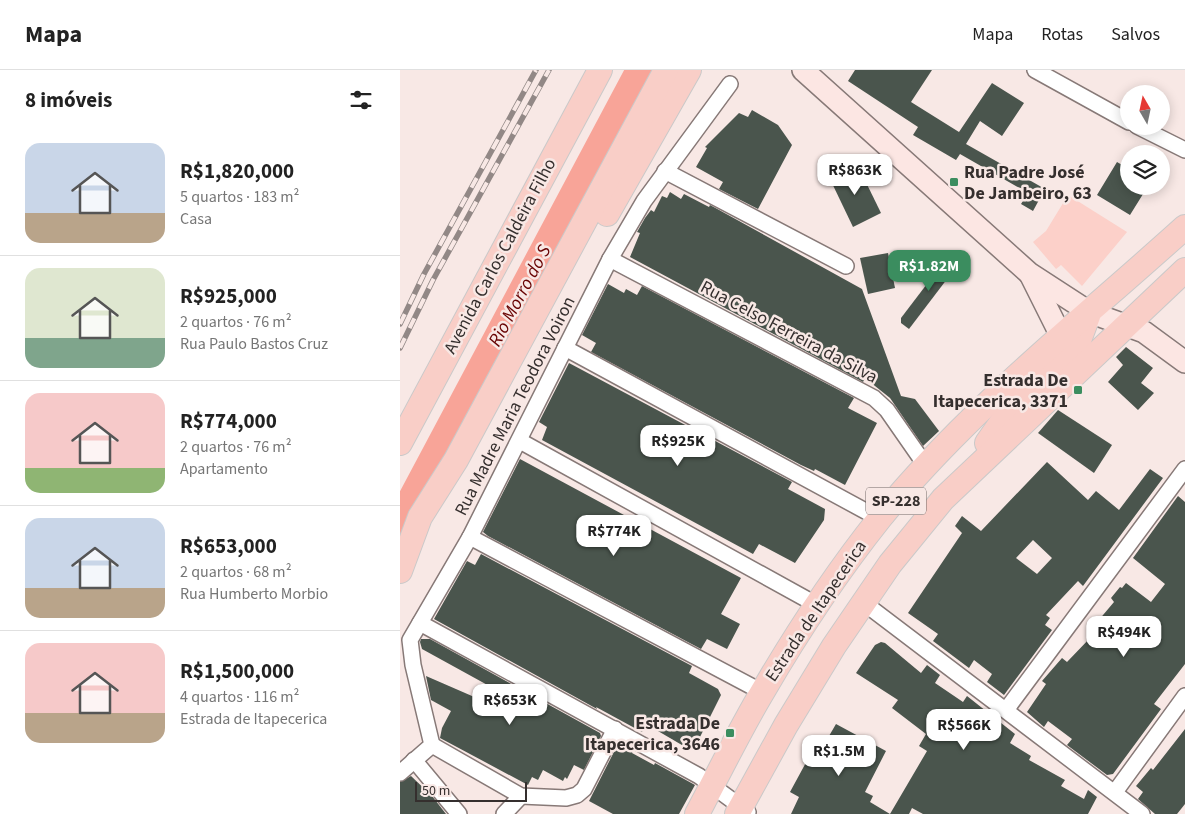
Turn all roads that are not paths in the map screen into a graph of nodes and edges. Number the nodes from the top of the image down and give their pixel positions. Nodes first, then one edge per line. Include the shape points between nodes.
1 (600, 70) edge
2 (666, 70) edge
3 (689, 70) edge
4 (803, 70) edge
5 (1035, 70) edge
6 (730, 84) dead end
7 (1120, 117) edge
8 (1155, 135) edge
9 (1185, 150) edge
10 (665, 171) junction
11 (1185, 226) edge
12 (1185, 246) edge
13 (610, 259) junction
14 (846, 266) dead end
15 (1185, 270) edge
16 (1029, 273) junction
17 (1089, 312) junction
18 (1126, 327) junction
19 (1061, 336) junction
20 (565, 348) junction
21 (1185, 362) edge
22 (520, 441) junction
23 (400, 443) edge
24 (456, 460) junction
25 (926, 466) junction
26 (1185, 469) edge
27 (970, 472) junction
28 (880, 518) junction
29 (470, 537) junction
30 (400, 572) edge
31 (864, 603) junction
32 (817, 605) junction
33 (420, 623) junction
34 (762, 692) junction
35 (1185, 696) edge
36 (1006, 710) junction
37 (615, 729) junction
38 (432, 744) junction
39 (414, 760) junction
40 (400, 773) edge
41 (713, 785) junction
42 (1115, 792) junction
43 (521, 796) junction
44 (743, 811) edge
45 (459, 814) edge
46 (504, 814) edge
47 (697, 814) edge
48 (1142, 814) edge

1 - 23 main road, Avenida Carlos Caldeira Filho
2 - 24 main road
3 - 24 main road via 500,400
4 - 16 main road
5 - 7 street
6 - 10 street, Rua Madre Maria Teodora Voiron
8 - 9 street
10 - 13 street, Rua Madre Maria Teodora Voiron
10 - 14 street
11 - 17 main road, Estrada de Itapecerica / SP-228
12 - 18 main road via 1141,286
13 - 20 street, Rua Madre Maria Teodora Voiron
13 - 25 street, Rua Celso Ferreira da Silva via 874,398 887,410
15 - 18 main road, Estrada de Itapecerica / SP-228
16 - 17 main road
16 - 19 main road
17 - 18 main road
17 - 19 main road, Estrada de Itapecerica / SP-228
17 - 27 main road via 1078,343 1006,416
18 - 21 main road via 1144,332
18 - 27 main road, Estrada de Itapecerica / SP-228
19 - 25 main road, Estrada de Itapecerica / SP-228
20 - 22 street, Rua Madre Maria Teodora Voiron
20 - 28 street
22 - 29 street, Rua Madre Maria Teodora Voiron
22 - 32 street
24 - 30 main road via 420,517
25 - 28 main road, Estrada de Itapecerica / SP-228
26 - 36 street
27 - 31 main road, Estrada de Itapecerica / SP-228 via 943,498 890,564
28 - 32 main road, Estrada de Itapecerica / SP-228
29 - 33 street, Rua Madre Maria Teodora Voiron
29 - 34 street
31 - 36 street
31 - 44 main road, Estrada de Itapecerica / SP-228 via 786,725
32 - 34 main road, Estrada de Itapecerica / SP-228
33 - 37 street
33 - 38 street, Rua Madre Maria Teodora Voiron via 410,643
34 - 41 main road, Estrada de Itapecerica / SP-228
35 - 42 street
36 - 42 street
37 - 41 street
37 - 43 street via 584,788 577,795 566,798
38 - 39 street
38 - 43 street
39 - 40 street
39 - 45 street
41 - 44 street
41 - 47 main road, Estrada de Itapecerica / SP-228
42 - 48 street
43 - 46 street

